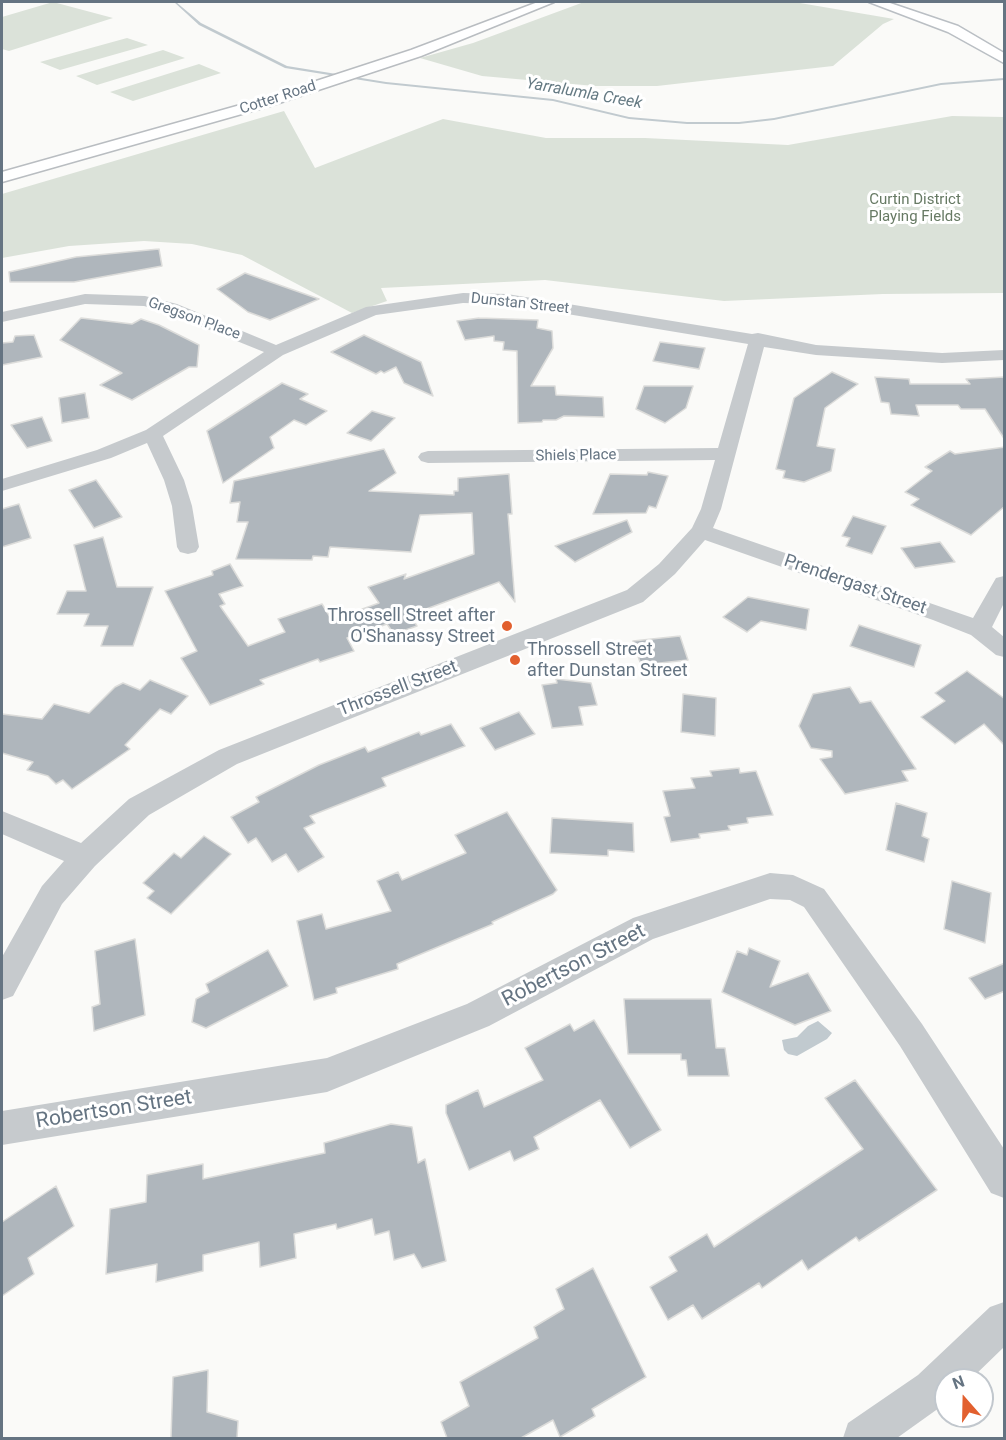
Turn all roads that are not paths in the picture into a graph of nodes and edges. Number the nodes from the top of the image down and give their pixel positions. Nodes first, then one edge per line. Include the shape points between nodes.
1 (522, 2) edge
2 (548, 2) edge
3 (875, 2) edge
4 (1005, 58) edge
5 (2, 165) edge
6 (2, 177) edge
7 (2, 317) edge
8 (758, 338) junction
9 (277, 351) junction
10 (1005, 355) edge
11 (153, 434) junction
12 (724, 454) junction
13 (428, 458) dead end
14 (2, 484) edge
15 (701, 531) junction
16 (188, 547) dead end
17 (1005, 583) edge
18 (978, 629) junction
19 (1005, 649) edge
20 (2, 822) edge
21 (85, 857) junction
22 (2, 986) edge
23 (2, 1128) edge
24 (1005, 1180) edge
25 (1005, 1321) edge
26 (863, 1438) edge

1 - 5 main road, Cotter Road via 303,79
2 - 6 main road, Cotter Road via 369,68 195,124
3 - 4 main road via 953,29
7 - 9 street, Gregson Place via 85,299 145,301
8 - 9 street, Dunstan Street via 507,299 463,298 372,311
8 - 10 street, Dunstan Street via 816,350 887,355
8 - 12 street, Throssell Street
9 - 11 street, Dunstan Street
11 - 14 street, Dunstan Street via 104,454
11 - 16 street via 174,480
12 - 13 street, Shiels Place
12 - 15 street, Throssell Street via 711,509
15 - 18 street, Prendergast Street
15 - 21 street, Throssell Street via 678,559 635,596 228,757 139,807
17 - 18 street
18 - 19 street, Prendergast Street
20 - 21 street
21 - 22 street, Throssell Street via 52,895
23 - 24 street, Robertson Street via 327,1075 478,1015 644,928 770,886 793,888 814,898 911,1035
25 - 26 street via 932,1389

